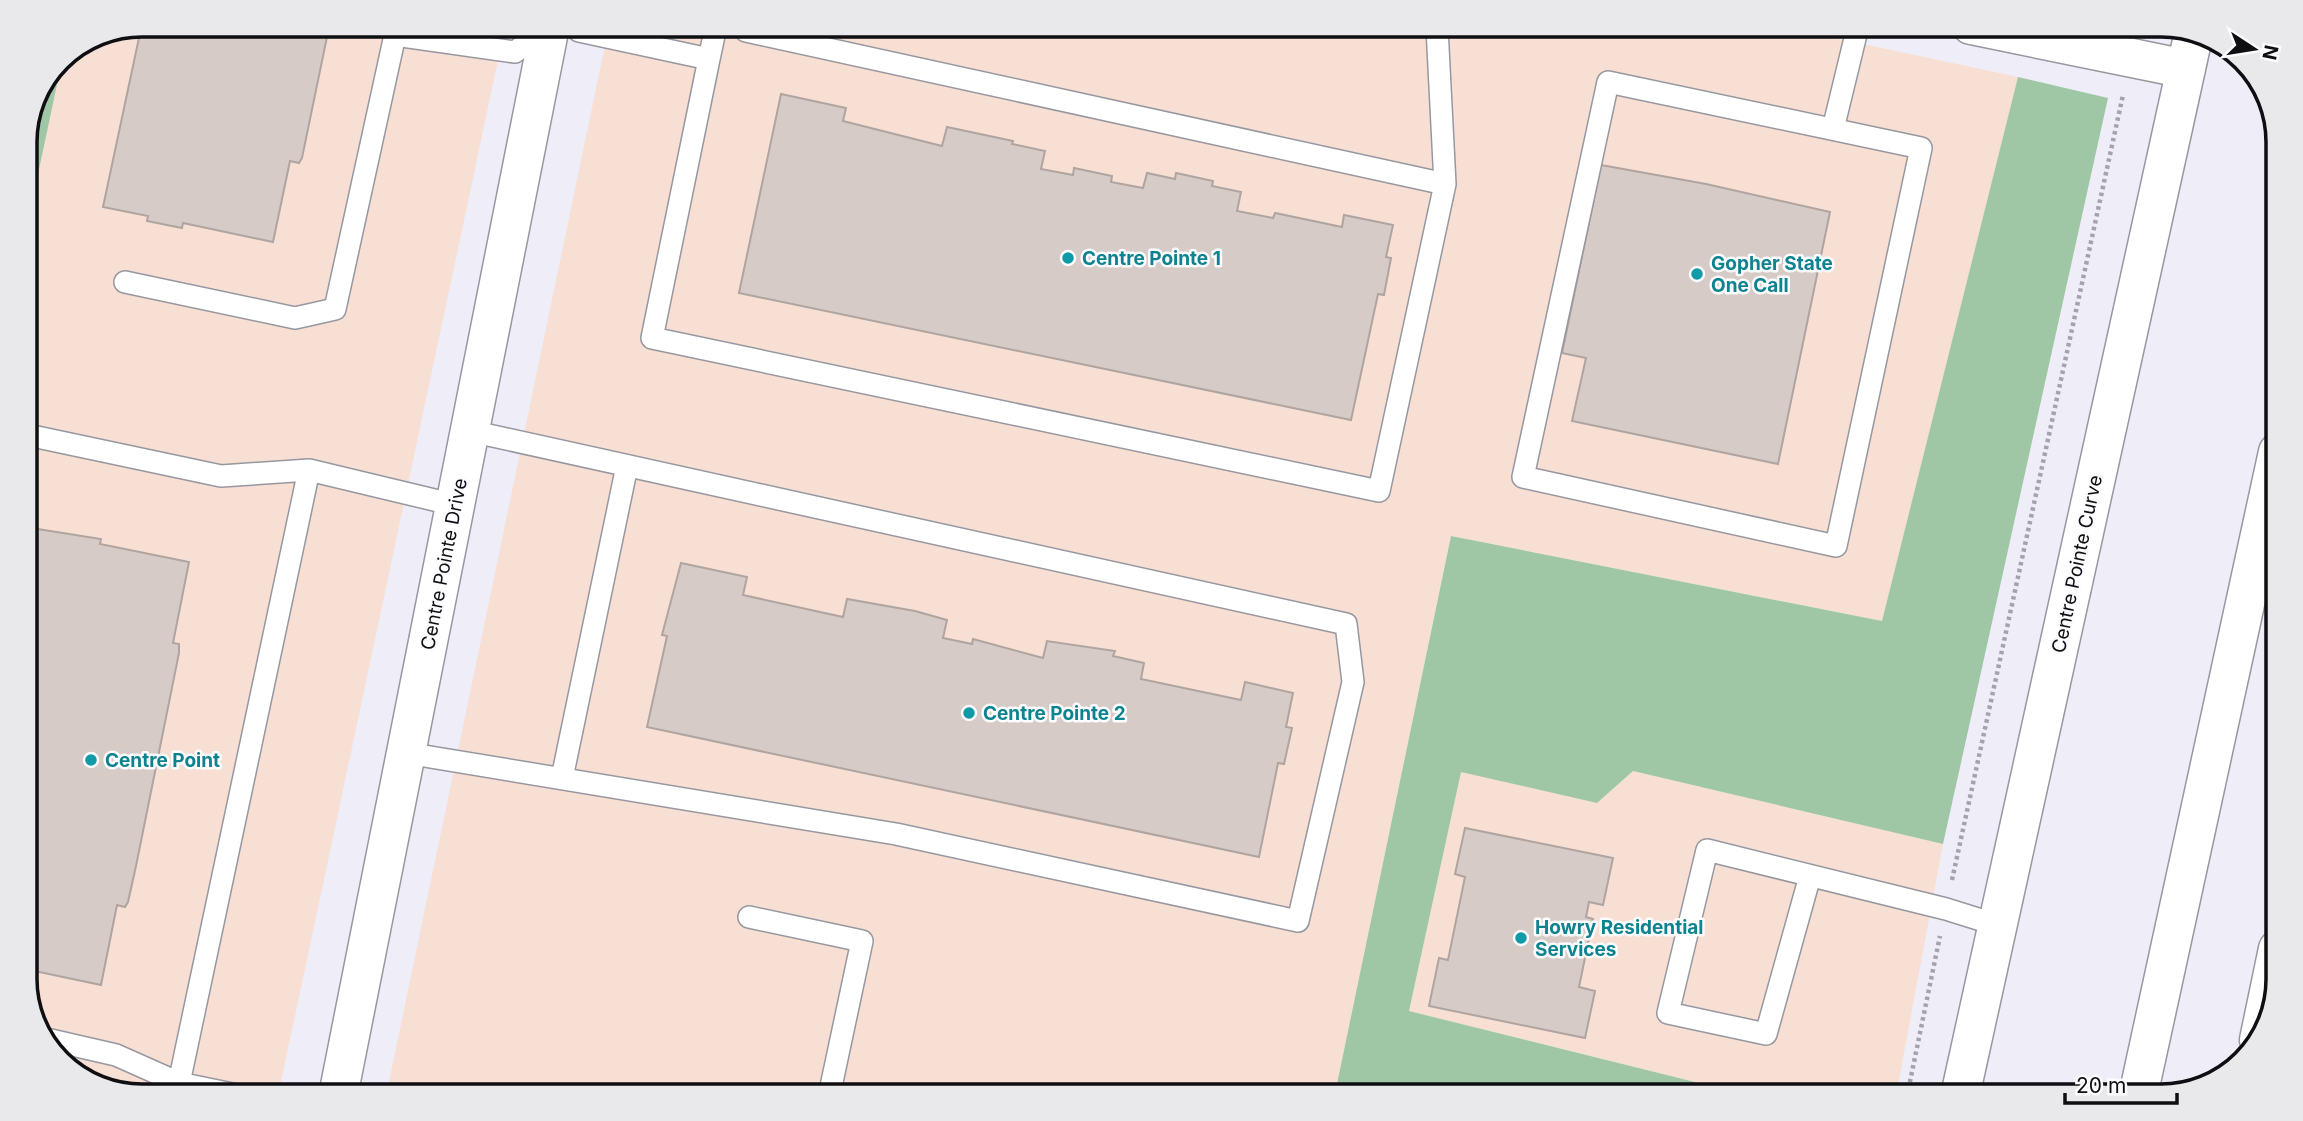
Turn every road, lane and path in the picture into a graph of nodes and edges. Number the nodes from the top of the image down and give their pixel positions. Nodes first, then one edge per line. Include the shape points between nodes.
1 (394, 37) edge
2 (420, 37) edge
3 (534, 37) edge
4 (548, 37) edge
5 (607, 37) edge
6 (714, 37) edge
7 (778, 37) edge
8 (1437, 37) edge
9 (1855, 37) edge
10 (2030, 37) edge
11 (2191, 41) edge
12 (709, 59) junction
13 (2186, 69) junction
14 (2123, 96) dead end
15 (1833, 129) junction
16 (1445, 184) junction
17 (125, 282) dead end
18 (470, 431) junction
19 (37, 437) dead end
20 (627, 466) junction
21 (309, 470) junction
22 (456, 505) junction
23 (2266, 507) edge
24 (406, 753) junction
25 (562, 778) junction
26 (1810, 876) junction
27 (1946, 909) junction
28 (749, 917) dead end
29 (1997, 925) junction
30 (57, 1041) edge
31 (179, 1083) junction
32 (184, 1084) edge
33 (341, 1084) edge
34 (832, 1084) edge
35 (1909, 1084) edge
36 (1963, 1084) edge
37 (2141, 1084) edge

1 - 17 lane via 335,309 295,318
2 - 3 lane via 515,52
4 - 18 main road, Centre Pointe Drive
5 - 12 lane
6 - 12 lane
7 - 16 lane
8 - 16 lane
9 - 15 lane
10 - 13 main road
11 - 13 main road, Centre Pointe Curve
12 - 16 lane via 652,338 1379,491
13 - 29 main road, Centre Pointe Curve
14 - 27 path
15 - 15 lane via 1921,148 1836,546 1523,477 1608,82
18 - 20 lane
18 - 22 main road, Centre Pointe Drive
19 - 21 lane via 221,477
20 - 25 lane
20 - 25 lane via 1346,624 1353,682 1298,921 896,834
21 - 22 lane
21 - 31 lane
22 - 24 main road, Centre Pointe Drive
23 - 37 main road
24 - 25 lane
24 - 33 main road, Centre Pointe Drive
26 - 26 lane via 1707,850 1668,1013 1766,1034
26 - 27 lane
27 - 29 lane
27 - 35 path
28 - 34 lane via 862,941
29 - 36 main road, Centre Pointe Curve
30 - 31 lane via 116,1055
31 - 32 lane

